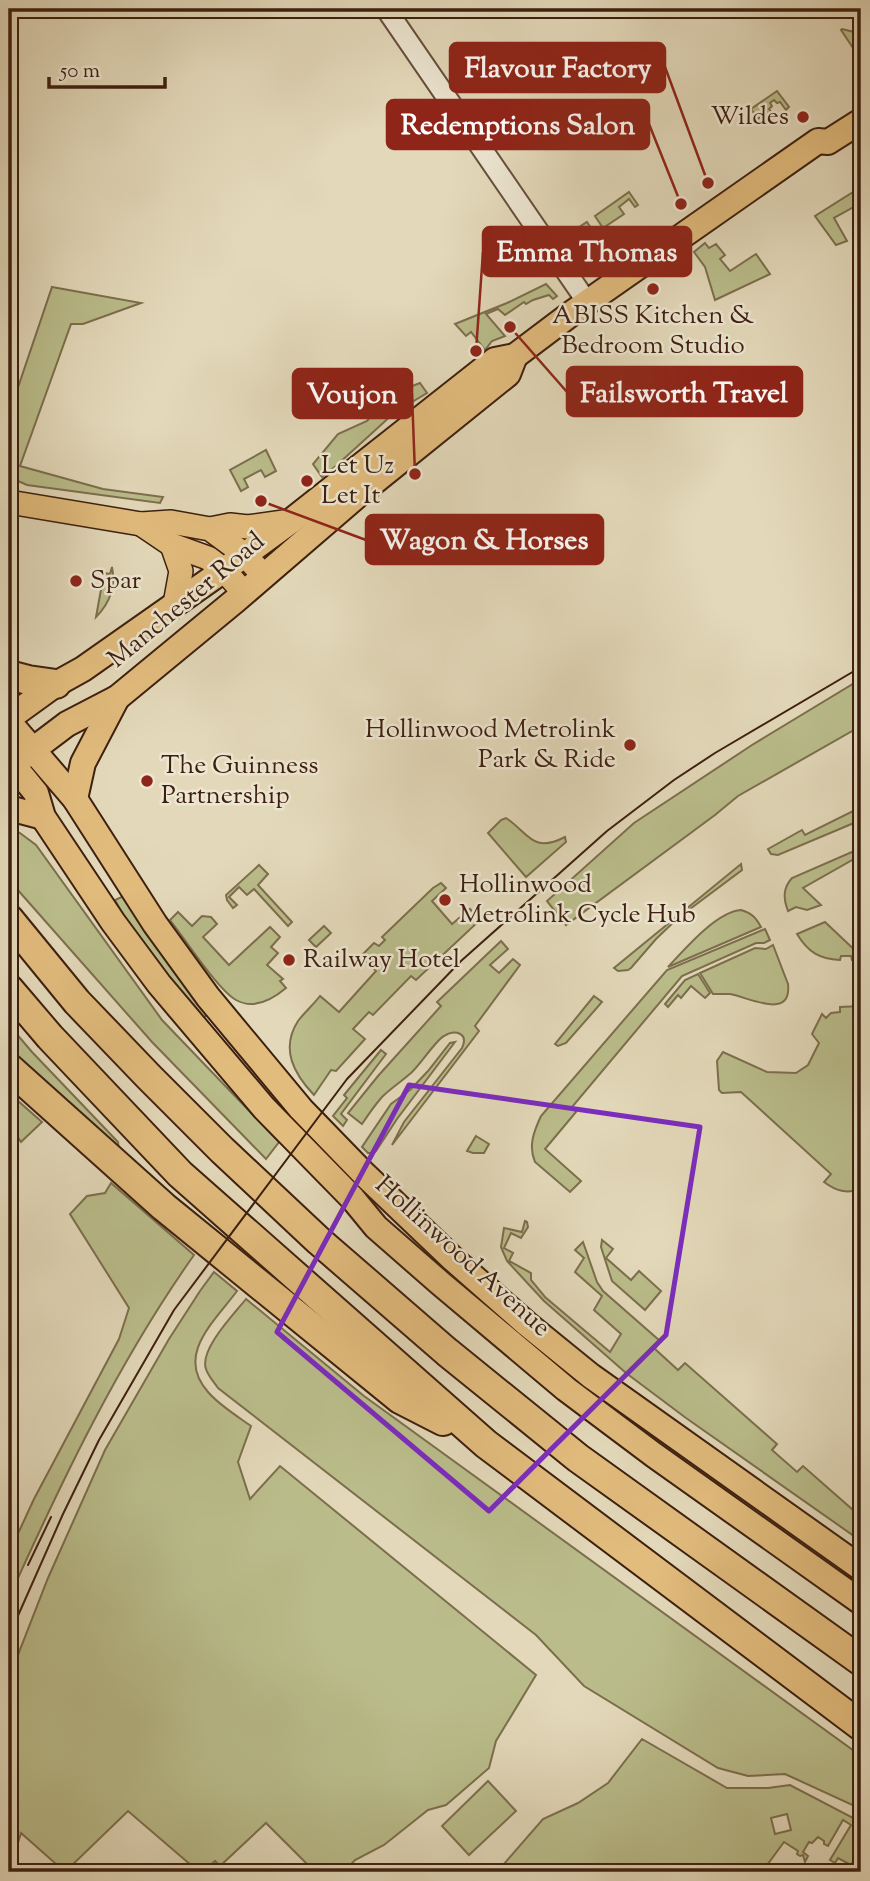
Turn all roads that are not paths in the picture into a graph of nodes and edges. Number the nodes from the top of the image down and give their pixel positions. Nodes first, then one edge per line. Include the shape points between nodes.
1 (386, 9) edge
2 (861, 103) edge
3 (861, 121) edge
4 (818, 141) junction
5 (587, 302) junction
6 (451, 407) junction
7 (9, 502) edge
8 (291, 521) junction
9 (141, 524) junction
10 (210, 529) junction
11 (173, 545) junction
12 (244, 554) junction
13 (224, 570) junction
14 (264, 576) junction
15 (244, 593) junction
16 (175, 604) junction
17 (9, 675) edge
18 (56, 684) junction
19 (117, 698) junction
20 (9, 720) edge
21 (34, 749) junction
22 (10, 764) edge
23 (75, 799) junction
24 (9, 808) edge
25 (43, 817) junction
26 (9, 919) edge
27 (9, 989) edge
28 (9, 1068) edge
29 (486, 1444) junction
30 (861, 1568) edge
31 (861, 1602) edge
32 (850, 1649) edge
33 (861, 1661) edge
34 (861, 1726) edge

1 - 5 street
2 - 4 highway via 818,132
3 - 4 highway via 828,142
4 - 5 highway
5 - 6 highway via 515,356 508,374
6 - 8 highway, Manchester Road
6 - 14 highway, Manchester Road
7 - 9 main road
8 - 10 main road
8 - 12 highway, Manchester Road
9 - 10 main road
9 - 11 main road
10 - 12 main road
11 - 13 main road via 208,558
11 - 16 main road via 181,571
12 - 13 highway, Manchester Road
12 - 14 main road
13 - 15 main road
13 - 16 highway, Manchester Road
14 - 15 highway, Manchester Road
15 - 19 highway, Manchester Road
16 - 18 highway, Manchester Road
17 - 18 highway
18 - 20 highway, Manchester Road
19 - 21 highway, Manchester Road via 67,724
19 - 23 highway via 83,763
20 - 21 highway, Hollinwood Avenue
21 - 22 highway, Manchester Road
21 - 23 highway, Hollinwood Avenue
22 - 25 highway, Hollinwood Avenue via 36,793
23 - 30 highway, Hollinwood Avenue via 208,997 301,1109 365,1175 453,1259 592,1376
24 - 25 highway
25 - 31 highway, Hollinwood Avenue via 159,984 264,1108 376,1227 566,1389
26 - 32 highway via 77,1002 222,1150 447,1352 578,1458
27 - 29 highway via 180,1174
28 - 29 highway via 164,1208 400,1398
29 - 34 highway
32 - 33 highway

